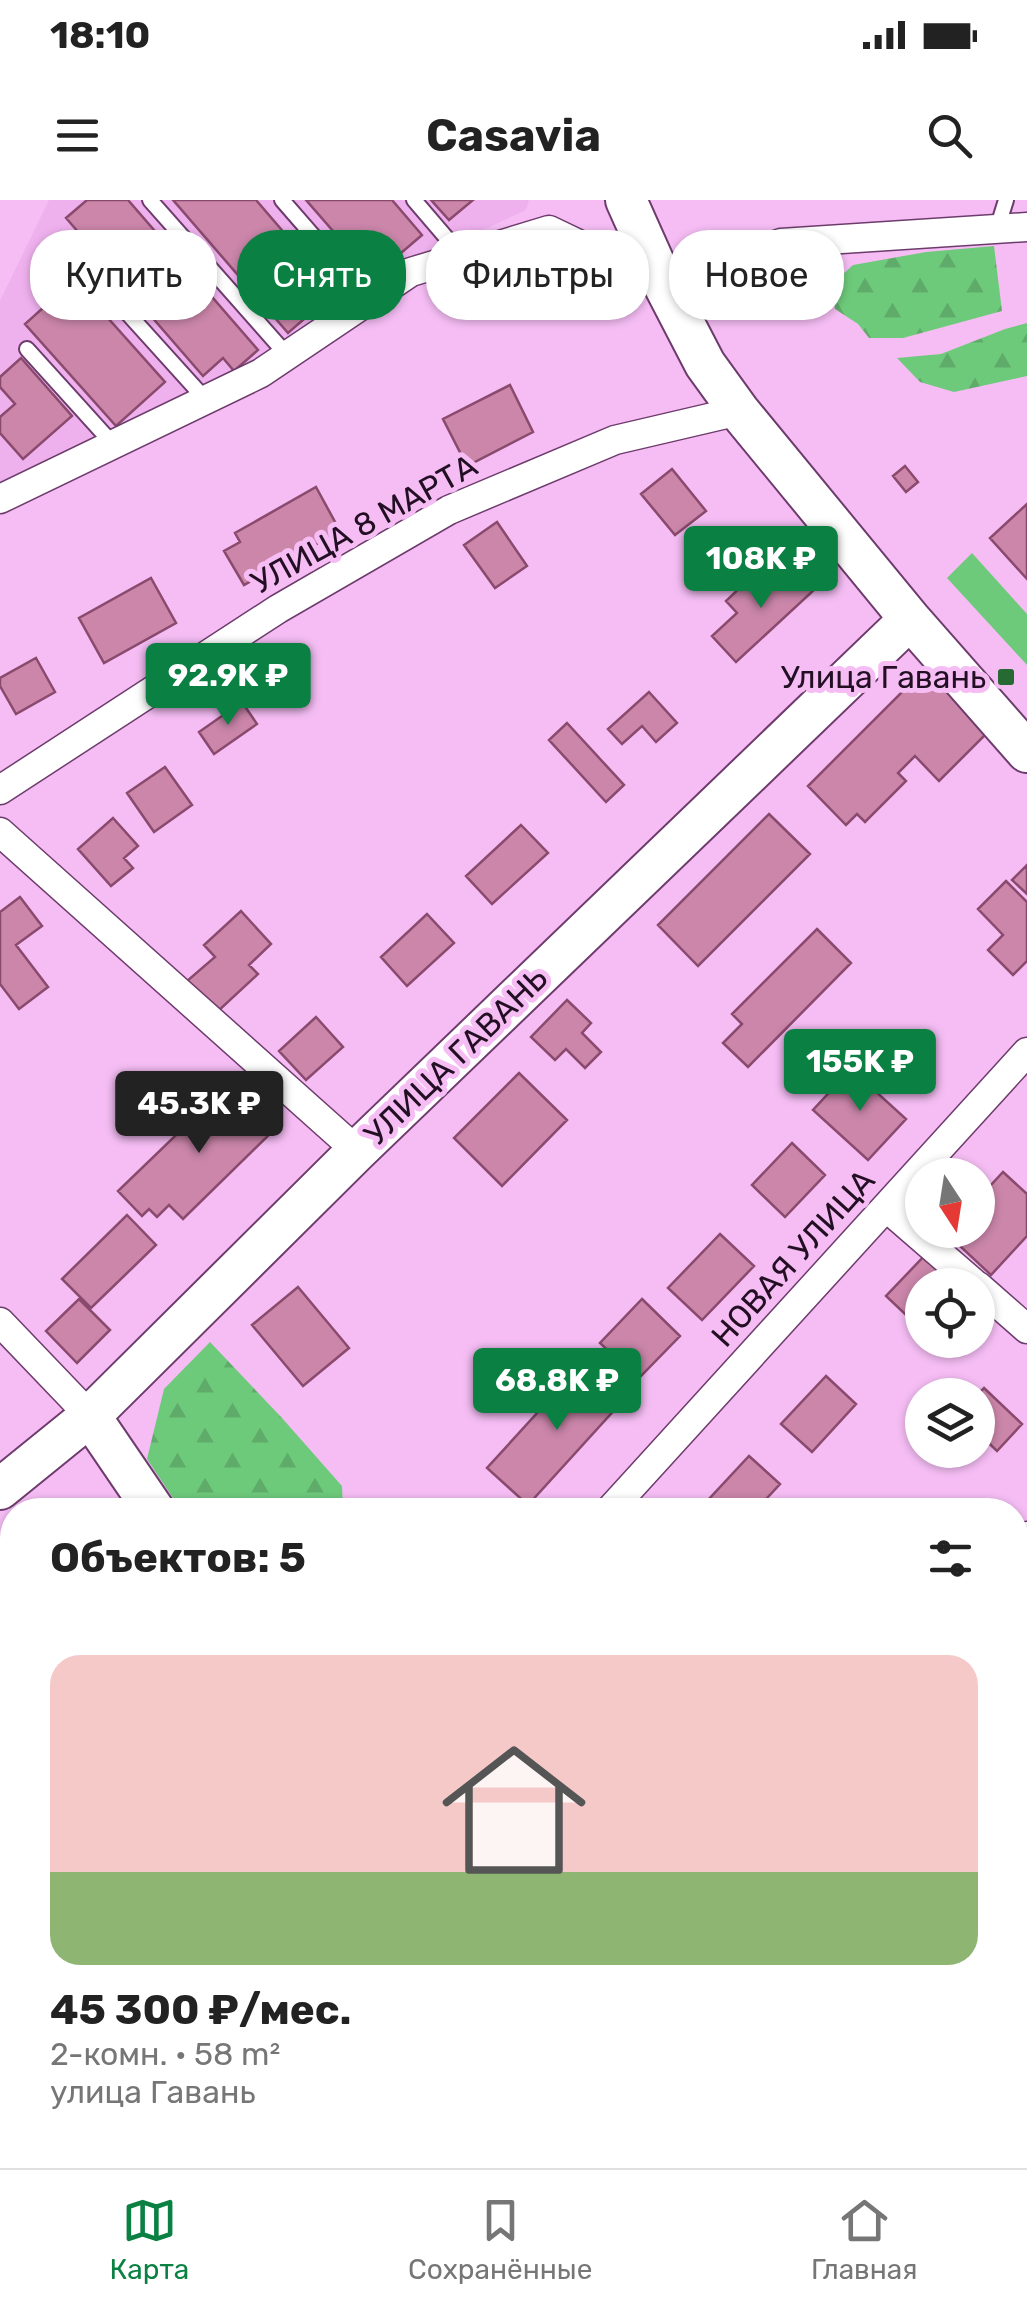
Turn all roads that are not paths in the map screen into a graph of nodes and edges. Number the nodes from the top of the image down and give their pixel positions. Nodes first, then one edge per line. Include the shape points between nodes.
1 (150, 200) edge
2 (282, 200) edge
3 (414, 200) edge
4 (626, 200) edge
5 (1006, 200) edge
6 (1027, 227) edge
7 (997, 229) junction
8 (308, 230) edge
9 (440, 230) edge
10 (649, 278) edge
11 (664, 285) junction
12 (134, 320) edge
13 (340, 320) edge
14 (26, 349) dead end
15 (288, 355) junction
16 (206, 400) junction
17 (739, 411) junction
18 (112, 443) junction
19 (0, 499) edge
20 (910, 618) junction
21 (1027, 752) edge
22 (0, 790) edge
23 (0, 832) edge
24 (1027, 1052) edge
25 (357, 1152) junction
26 (887, 1208) junction
27 (956, 1268) edge
28 (995, 1301) edge
29 (0, 1322) edge
30 (1027, 1329) edge
31 (90, 1416) junction
32 (0, 1489) edge
33 (146, 1498) edge
34 (621, 1498) edge

1 - 15 lane
2 - 8 lane
3 - 9 lane
4 - 11 street
5 - 7 lane
6 - 7 street
7 - 11 street via 781,244
10 - 11 street
11 - 17 street via 705,364
12 - 16 lane
13 - 15 street
14 - 18 lane
15 - 16 street
16 - 18 street
17 - 20 street
17 - 22 street, УЛИЦА 8 МАРТА via 615,440 448,510 278,609
18 - 19 street
20 - 21 street
20 - 25 street, УЛИЦА ГАВАНЬ
23 - 25 street
24 - 26 street, НОВАЯ УЛИЦА
25 - 31 street, УЛИЦА ГАВАНЬ
26 - 27 street
26 - 34 street, НОВАЯ УЛИЦА
28 - 30 street
29 - 31 street
31 - 32 street, УЛИЦА ГАВАНЬ
31 - 33 street

